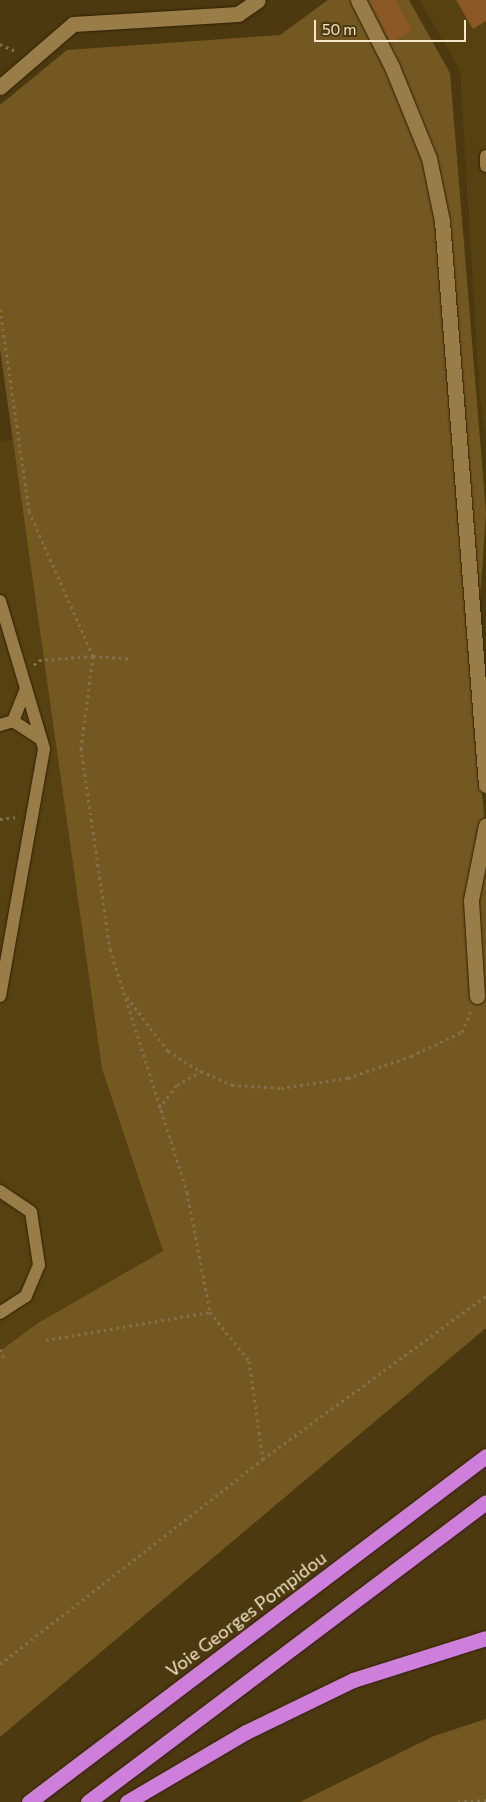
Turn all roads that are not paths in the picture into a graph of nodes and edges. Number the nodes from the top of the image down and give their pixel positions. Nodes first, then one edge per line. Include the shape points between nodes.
1 (258, 0) edge
2 (358, 0) edge
3 (0, 87) edge
4 (486, 156) edge
5 (486, 166) edge
6 (0, 600) edge
7 (26, 688) junction
8 (13, 721) junction
9 (0, 725) edge
10 (41, 739) junction
11 (486, 785) edge
12 (486, 825) edge
13 (0, 996) edge
14 (478, 996) road end
15 (0, 1191) edge
16 (0, 1313) edge
17 (486, 1450) edge
18 (486, 1456) edge
19 (455, 1479) junction
20 (486, 1502) edge
21 (486, 1638) edge
22 (29, 1802) edge
23 (88, 1802) edge
24 (127, 1802) edge

1 - 3 street via 238,14 73,24
2 - 11 street via 392,66 429,158 442,221
4 - 5 lane
6 - 7 lane
7 - 8 lane
7 - 10 lane
8 - 9 lane
8 - 10 lane
10 - 13 lane via 40,774
12 - 14 street via 471,900
15 - 16 lane via 31,1212 39,1265 26,1296
17 - 19 highway
18 - 19 highway, Voie Georges Pompidou
19 - 22 highway, Voie Georges Pompidou
20 - 23 highway
21 - 24 highway via 353,1680 246,1732

